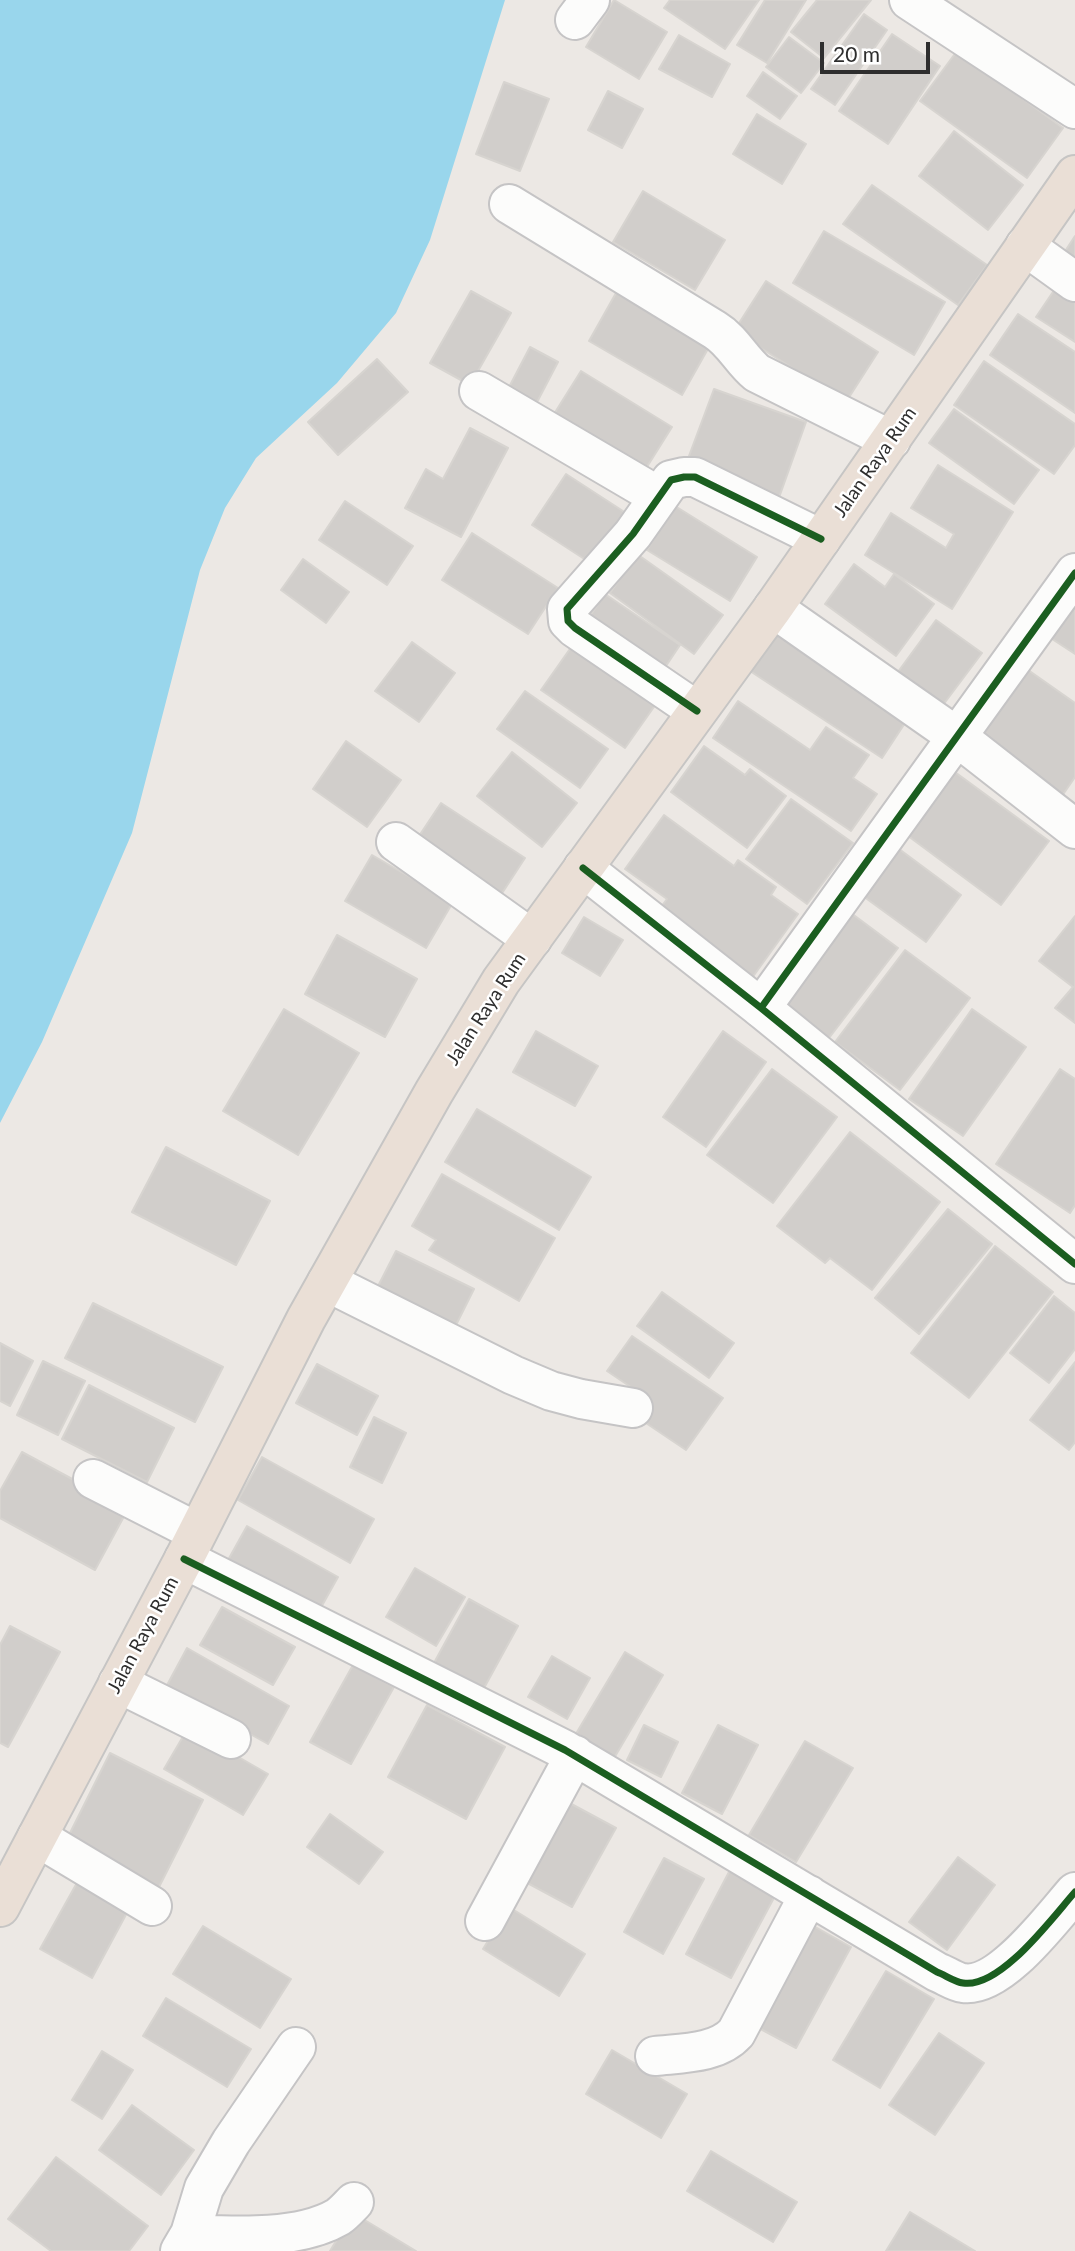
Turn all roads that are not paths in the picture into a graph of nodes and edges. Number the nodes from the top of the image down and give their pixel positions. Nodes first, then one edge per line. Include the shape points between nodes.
1 (909, 0) edge
2 (948, 10) edge
3 (1075, 109) edge
4 (1075, 175) edge
5 (509, 204) dead end
6 (1025, 246) junction
7 (1075, 282) edge
8 (479, 391) dead end
9 (891, 440) junction
10 (658, 496) junction
11 (821, 539) junction
12 (1075, 573) edge
13 (773, 608) junction
14 (697, 711) junction
15 (956, 736) junction
16 (1075, 829) edge
17 (396, 842) dead end
18 (583, 868) junction
19 (531, 939) junction
20 (761, 1008) junction
21 (1075, 1264) edge
22 (327, 1282) junction
23 (633, 1408) dead end
24 (93, 1479) dead end
25 (190, 1546) junction
26 (118, 1683) junction
27 (231, 1739) dead end
28 (575, 1755) junction
29 (37, 1837) junction
30 (1075, 1892) edge
31 (810, 1895) junction
32 (152, 1906) dead end
33 (0, 1907) edge
34 (485, 1921) dead end
35 (296, 2047) dead end
36 (654, 2056) dead end
37 (354, 2202) dead end
38 (185, 2243) edge

1 - 2 street
2 - 3 street
4 - 6 highway, Jalan Raya Rum
5 - 9 street via 725,336 757,373
6 - 7 street
6 - 9 highway, Jalan Raya Rum
8 - 10 street
9 - 11 highway, Jalan Raya Rum
10 - 11 street via 671,480 695,477
10 - 14 street via 633,534 567,609 568,621
11 - 13 highway, Jalan Raya Rum
12 - 15 street
13 - 14 highway, Jalan Raya Rum
13 - 15 street
14 - 18 highway, Jalan Raya Rum
15 - 16 street
15 - 20 street
17 - 19 street
18 - 19 highway, Jalan Raya Rum
18 - 20 street
19 - 22 highway, Jalan Raya Rum via 434,1092
20 - 21 street
22 - 23 street via 551,1391
22 - 25 highway, Jalan Raya Rum
24 - 25 street
25 - 26 highway, Jalan Raya Rum
25 - 28 street
26 - 27 street
26 - 29 highway, Jalan Raya Rum
28 - 31 street
28 - 34 street
29 - 32 street
29 - 33 highway, Jalan Raya Rum
30 - 31 street via 1006,1967 980,1981 963,1983
31 - 36 street via 728,2042
35 - 38 street via 204,2188
37 - 38 street via 339,2216 317,2226

